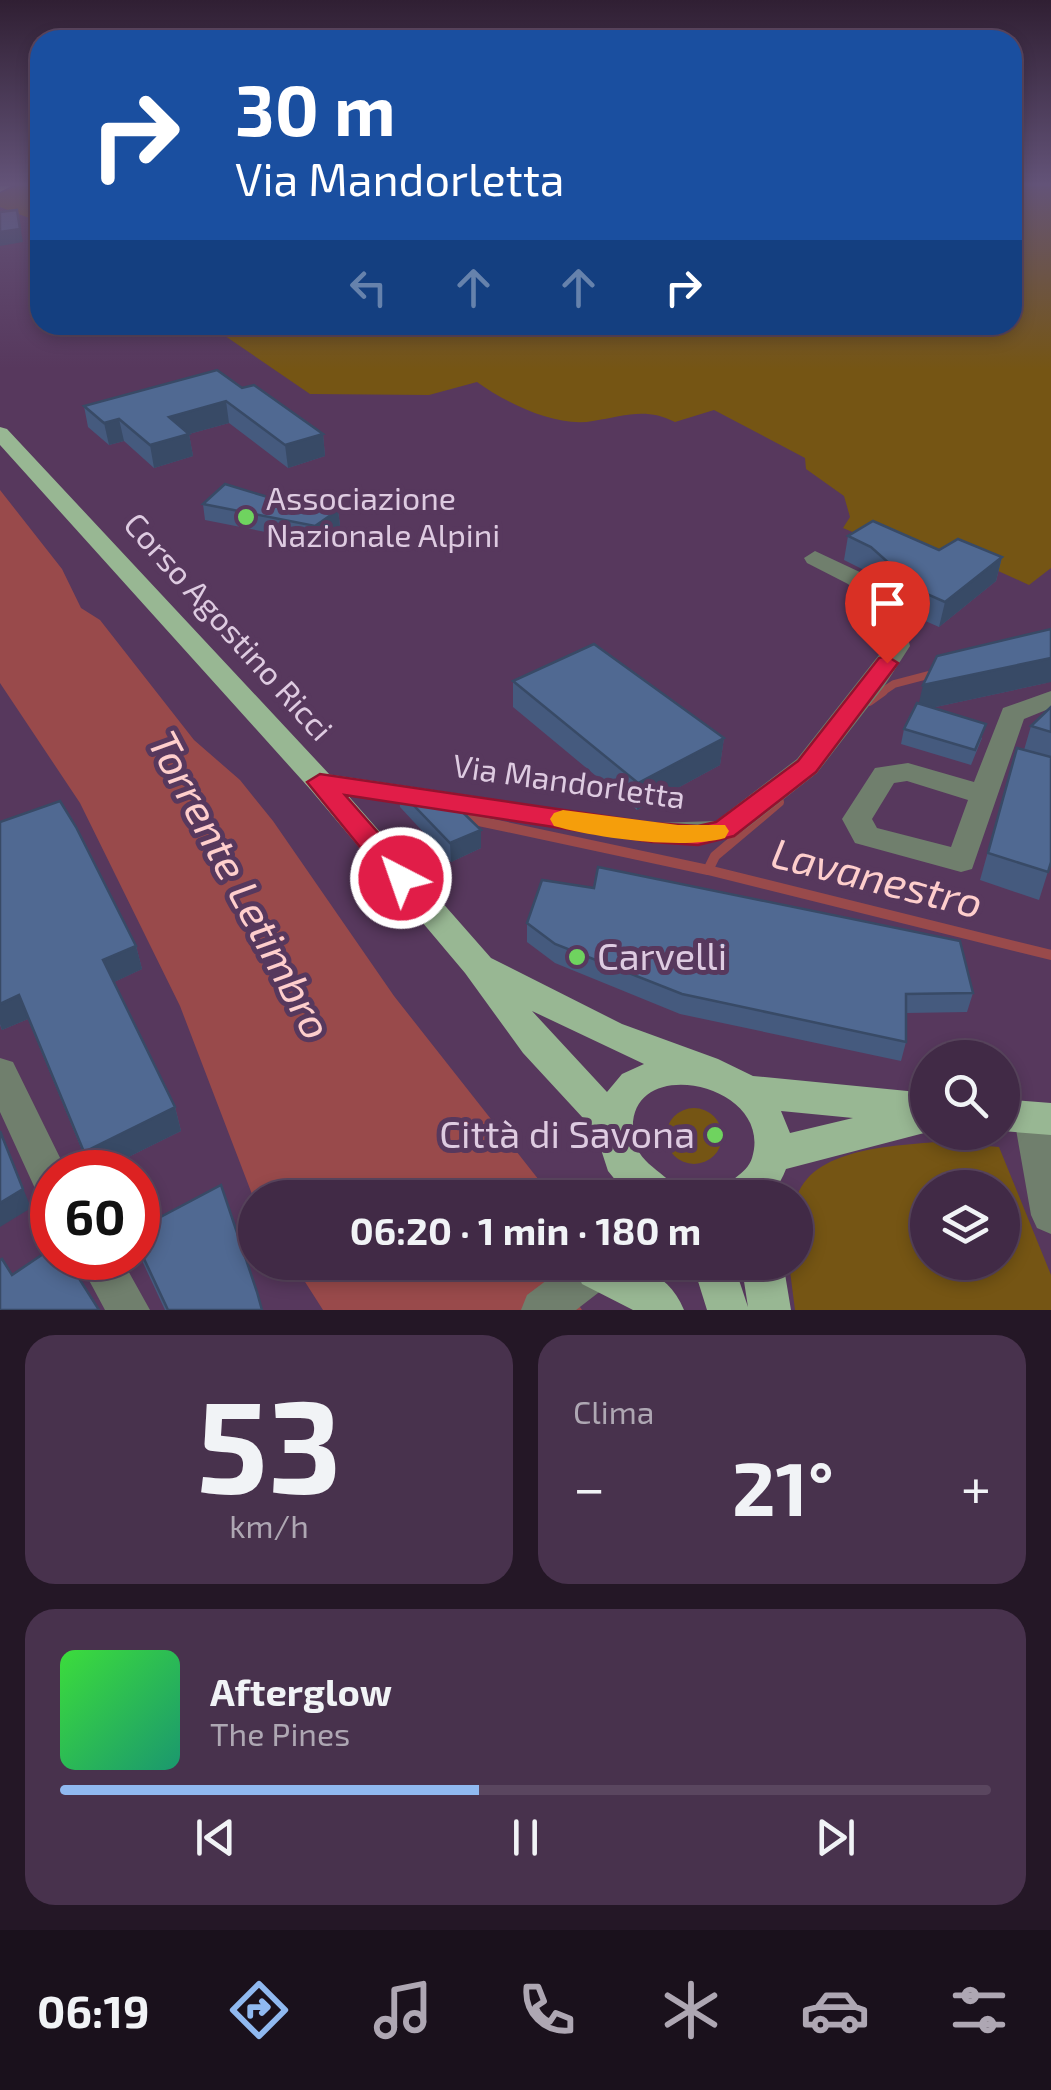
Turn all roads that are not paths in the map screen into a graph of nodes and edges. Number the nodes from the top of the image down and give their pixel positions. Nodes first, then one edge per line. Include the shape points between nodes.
1 (0, 433) edge
2 (815, 558) dead end
3 (1051, 699) edge
4 (995, 756) junction
5 (1032, 768) edge
6 (320, 782) junction
7 (983, 795) dead end
8 (476, 964) junction
9 (702, 1068) junction
10 (0, 1072) edge
11 (750, 1092) junction
12 (910, 1110) edge
13 (1029, 1117) edge
14 (910, 1119) edge
15 (614, 1125) junction
16 (37, 1150) edge
17 (1045, 1158) edge
18 (638, 1180) edge
19 (758, 1180) edge
20 (764, 1180) edge
21 (1051, 1215) edge
22 (111, 1280) edge
23 (583, 1280) edge
24 (614, 1280) edge
25 (718, 1280) edge
26 (765, 1280) edge
27 (129, 1310) edge
28 (542, 1310) edge
29 (664, 1310) edge
30 (728, 1310) edge
31 (770, 1310) edge

1 - 6 main road, Corso Agostino Ricci
2 - 6 street, Via Mandorletta via 856,580 890,610 898,646 807,766 724,830 652,833
3 - 4 street via 1012,714
4 - 5 street
4 - 7 street
6 - 8 main road, Corso Agostino Ricci
8 - 9 main road, Corso Agostino Ricci via 640,1049
8 - 15 main road, Corso Agostino Ricci via 536,1043
9 - 11 main road, Corso Agostino Ricci
9 - 15 main road via 677,1066 633,1085
10 - 16 street
11 - 12 main road
11 - 19 main road via 772,1133
13 - 17 street
14 - 20 main road
15 - 18 main road via 616,1146
17 - 21 street
22 - 27 street
23 - 28 street
24 - 29 main road via 644,1290
25 - 30 main road
26 - 31 main road

